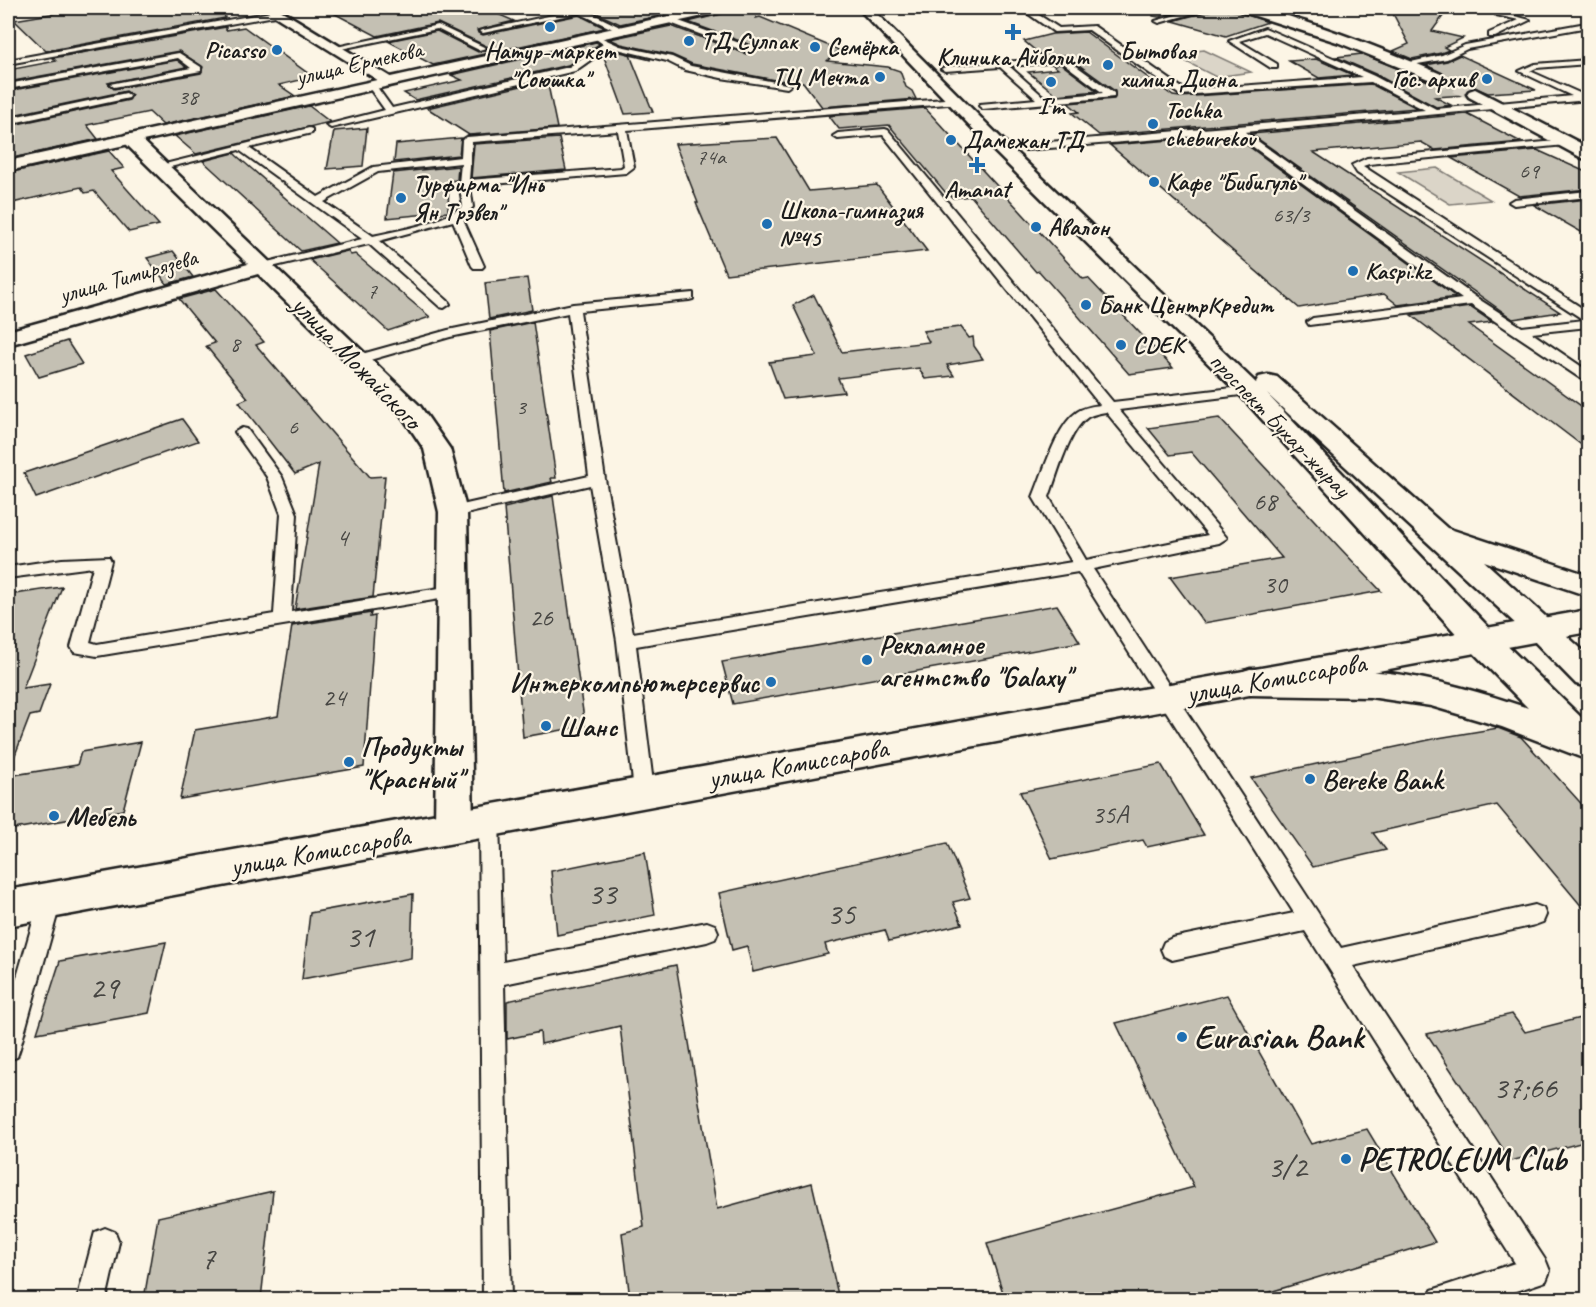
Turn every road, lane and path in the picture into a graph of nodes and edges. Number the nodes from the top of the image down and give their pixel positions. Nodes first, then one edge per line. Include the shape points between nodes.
1 (592, 8) edge
2 (721, 8) edge
3 (864, 8) edge
4 (884, 8) edge
5 (1024, 8) edge
6 (1207, 8) edge
7 (1245, 8) edge
8 (580, 9) edge
9 (273, 10) edge
10 (1499, 13) dead end
11 (668, 19) junction
12 (1289, 20) junction
13 (1159, 21) dead end
14 (1586, 25) dead end
15 (620, 29) junction
16 (1264, 30) junction
17 (483, 31) dead end
18 (593, 35) junction
19 (608, 44) junction
20 (1466, 47) junction
21 (336, 48) junction
22 (482, 48) dead end
23 (750, 50) dead end
24 (8, 62) edge
25 (1588, 62) edge
26 (1002, 64) junction
27 (1406, 64) junction
28 (1274, 66) dead end
29 (945, 69) junction
30 (98, 70) junction
31 (1436, 77) tunnel mouth
32 (1372, 79) junction
33 (389, 81) junction
34 (114, 84) junction
35 (371, 85) junction
36 (788, 85) dead end
37 (8, 87) edge
38 (1475, 94) tunnel mouth
39 (1586, 97) edge
40 (971, 99) junction
41 (1043, 101) junction
42 (1496, 106) junction
43 (1433, 110) junction
44 (390, 111) junction
45 (8, 121) edge
46 (999, 122) dead end
47 (332, 125) dead end
48 (622, 128) junction
49 (1236, 130) junction
50 (309, 131) dead end
51 (838, 136) dead end
52 (131, 139) junction
53 (1565, 142) junction
54 (1013, 144) junction
55 (241, 147) junction
56 (1588, 154) edge
57 (467, 159) junction
58 (8, 166) edge
59 (158, 166) junction
60 (464, 183) junction
61 (1588, 194) edge
62 (318, 201) junction
63 (1514, 202) dead end
64 (456, 216) junction
65 (370, 239) junction
66 (263, 266) junction
67 (478, 266) dead end
68 (689, 296) dead end
69 (1473, 301) junction
70 (444, 304) dead end
71 (573, 308) junction
72 (1588, 317) edge
73 (1312, 322) dead end
74 (1588, 323) edge
75 (1520, 331) junction
76 (8, 338) edge
77 (356, 360) junction
78 (1588, 377) edge
79 (1249, 390) junction
80 (1107, 406) junction
81 (242, 432) dead end
82 (597, 479) junction
83 (453, 512) junction
84 (1435, 533) junction
85 (1082, 566) junction
86 (8, 572) edge
87 (1588, 586) edge
88 (452, 592) junction
89 (282, 618) junction
90 (1588, 621) edge
91 (1543, 631) junction
92 (1482, 640) junction
93 (626, 641) junction
94 (1588, 675) edge
95 (1250, 682) junction
96 (1166, 698) junction
97 (1586, 744) edge
98 (644, 791) junction
99 (472, 823) junction
100 (50, 901) junction
101 (8, 908) edge
102 (1535, 915) dead end
103 (1311, 920) junction
104 (707, 932) dead end
105 (1172, 949) dead end
106 (1337, 959) junction
107 (492, 975) junction
108 (8, 1048) edge
109 (105, 1242) dead end
110 (91, 1299) edge
111 (497, 1299) edge
112 (1442, 1299) edge

1 - 8 lane
2 - 11 main road, улица Ермекова
3 - 40 main road, проспект Бухар-жырау
4 - 29 main road, проспект Бухар-жырау
5 - 32 lane via 1057,30 1090,28 1183,93
6 - 13 lane
7 - 12 main road
8 - 15 lane
8 - 17 lane
9 - 21 main road
9 - 24 lane
10 - 20 lane via 1526,20
11 - 15 main road, улица Ермекова
11 - 23 lane
12 - 16 lane
12 - 27 main road via 1357,42
14 - 20 lane
15 - 18 main road, улица Ермекова
16 - 28 lane via 1233,41
16 - 32 lane
18 - 19 lane
18 - 33 main road, улица Ермекова
19 - 36 lane via 688,68
19 - 44 lane via 572,69
20 - 27 lane via 1444,57
21 - 22 lane via 438,27
21 - 33 main road
25 - 39 lane via 1535,66 1523,71
26 - 29 lane
26 - 41 lane
26 - 41 lane via 1064,59 1111,95
27 - 31 main road
29 - 40 main road, проспект Бухар-жырау
30 - 34 lane
30 - 34 lane via 179,55 198,69
30 - 37 lane
32 - 43 lane
33 - 35 main road, улица Ермекова
34 - 45 lane via 126,96
35 - 44 lane
35 - 52 main road, улица Ермекова
38 - 42 main road
39 - 42 lane
40 - 41 lane
40 - 46 main road, проспект Бухар-жырау
40 - 48 lane
40 - 54 main road, проспект Бухар-жырау
42 - 43 lane
42 - 53 main road
43 - 49 lane
44 - 47 lane
48 - 57 lane via 467,140
48 - 60 lane via 630,167 623,171
49 - 54 lane
49 - 69 lane
50 - 55 lane
51 - 80 lane via 885,132
52 - 58 main road, улица Ермекова
52 - 59 main road, улица Можайского
53 - 56 main road
53 - 72 lane via 1358,165 1359,171
54 - 79 main road, проспект Бухар-жырау
54 - 84 main road, проспект Бухар-жырау
55 - 59 lane
55 - 62 lane
57 - 60 lane
57 - 62 lane via 375,169
59 - 66 main road, улица Можайского
60 - 64 lane via 468,207
61 - 63 lane
62 - 65 lane
64 - 65 lane
64 - 67 lane
65 - 66 lane
65 - 70 lane
66 - 76 main road, улица Тимирязева
66 - 77 main road, улица Можайского
68 - 71 lane
69 - 73 lane
69 - 75 lane
71 - 77 lane via 448,334
71 - 82 lane
74 - 75 lane
75 - 78 lane
77 - 83 main road, улица Можайского via 411,411 437,449
79 - 80 lane
79 - 92 main road, проспект Бухар-жырау
80 - 85 lane via 1083,413 1069,433 1041,497
80 - 85 lane via 1219,538
81 - 89 lane via 274,477 289,514
82 - 83 lane
82 - 93 lane
83 - 88 main road, улица Можайского
84 - 87 main road
84 - 91 main road, проспект Бухар-жырау
85 - 93 lane
85 - 96 lane
86 - 89 lane via 103,561 80,647 97,650
88 - 89 lane
88 - 99 main road, улица Можайского
90 - 91 main road, улица Комиссарова
91 - 92 main road, улица Комиссарова
91 - 94 main road, проспект Бухар-жырау
92 - 95 main road, улица Комиссарова
92 - 97 main road, проспект Бухар-жырау
93 - 98 lane
95 - 96 main road, улица Комиссарова
95 - 97 main road via 1356,683 1411,689 1473,703
96 - 98 main road, улица Комиссарова
96 - 103 lane
98 - 99 main road, улица Комиссарова
99 - 100 main road, улица Комиссарова
99 - 107 lane
100 - 101 main road, улица Комиссарова
100 - 108 lane
102 - 106 lane
103 - 105 lane
103 - 106 lane
104 - 107 lane
106 - 112 lane via 1536,1271
107 - 111 lane
109 - 110 lane

